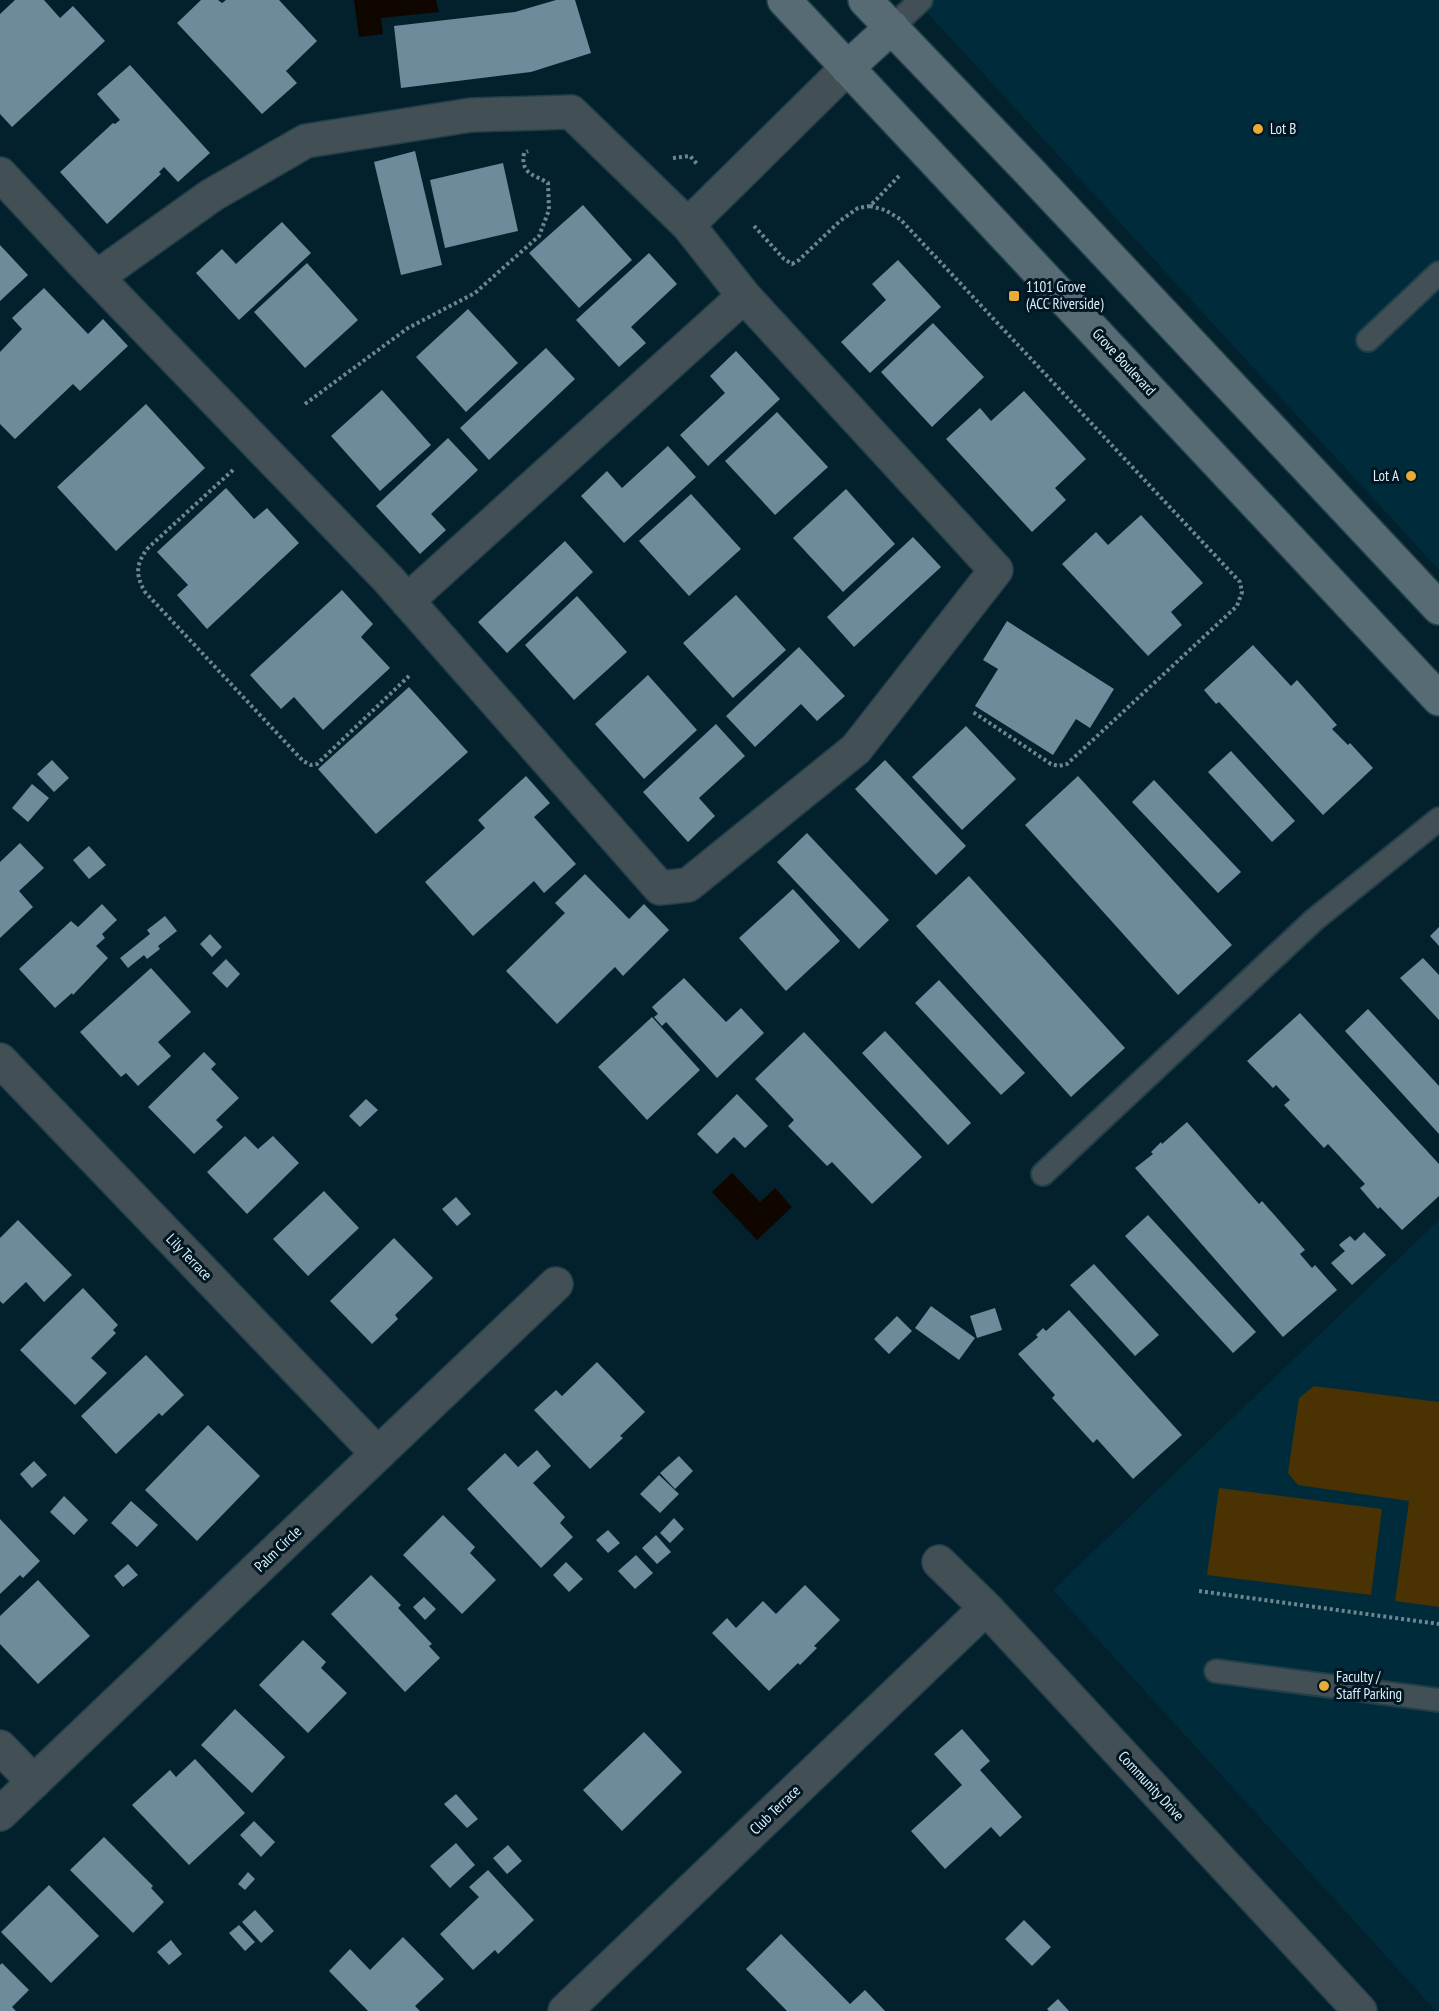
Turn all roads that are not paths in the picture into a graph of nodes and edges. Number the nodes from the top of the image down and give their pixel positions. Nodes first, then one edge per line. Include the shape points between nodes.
1 (784, 0) edge
2 (865, 0) edge
3 (921, 0) edge
4 (892, 27) junction
5 (847, 68) junction
6 (0, 174) edge
7 (688, 225) junction
8 (1439, 273) edge
9 (97, 277) junction
10 (744, 296) junction
11 (1368, 340) dead end
12 (407, 601) junction
13 (1439, 608) edge
14 (1439, 699) edge
15 (1439, 819) edge
16 (0, 1060) edge
17 (1043, 1174) dead end
18 (556, 1284) dead end
19 (378, 1454) junction
20 (939, 1562) dead end
21 (986, 1608) junction
22 (1216, 1671) dead end
23 (1439, 1700) edge
24 (0, 1747) edge
25 (34, 1782) junction
26 (0, 1814) edge
27 (565, 2011) edge
28 (1360, 2011) edge

1 - 5 street, Grove Boulevard
2 - 4 street
3 - 4 lane
4 - 5 street
4 - 13 street
5 - 7 street
5 - 14 street, Grove Boulevard
6 - 9 street
7 - 9 street via 571,112 471,115 306,141 212,195
7 - 10 street
8 - 11 lane
9 - 12 street
10 - 12 street
10 - 12 street via 996,570 856,749 688,885 660,888
15 - 17 lane via 1314,920
16 - 19 street, Lily Terrace
18 - 19 street, Palm Circle
19 - 25 street, Palm Circle
20 - 21 street, Community Drive
21 - 27 street, Club Terrace
21 - 28 street, Community Drive
22 - 23 lane
24 - 25 street
25 - 26 street, Palm Circle

